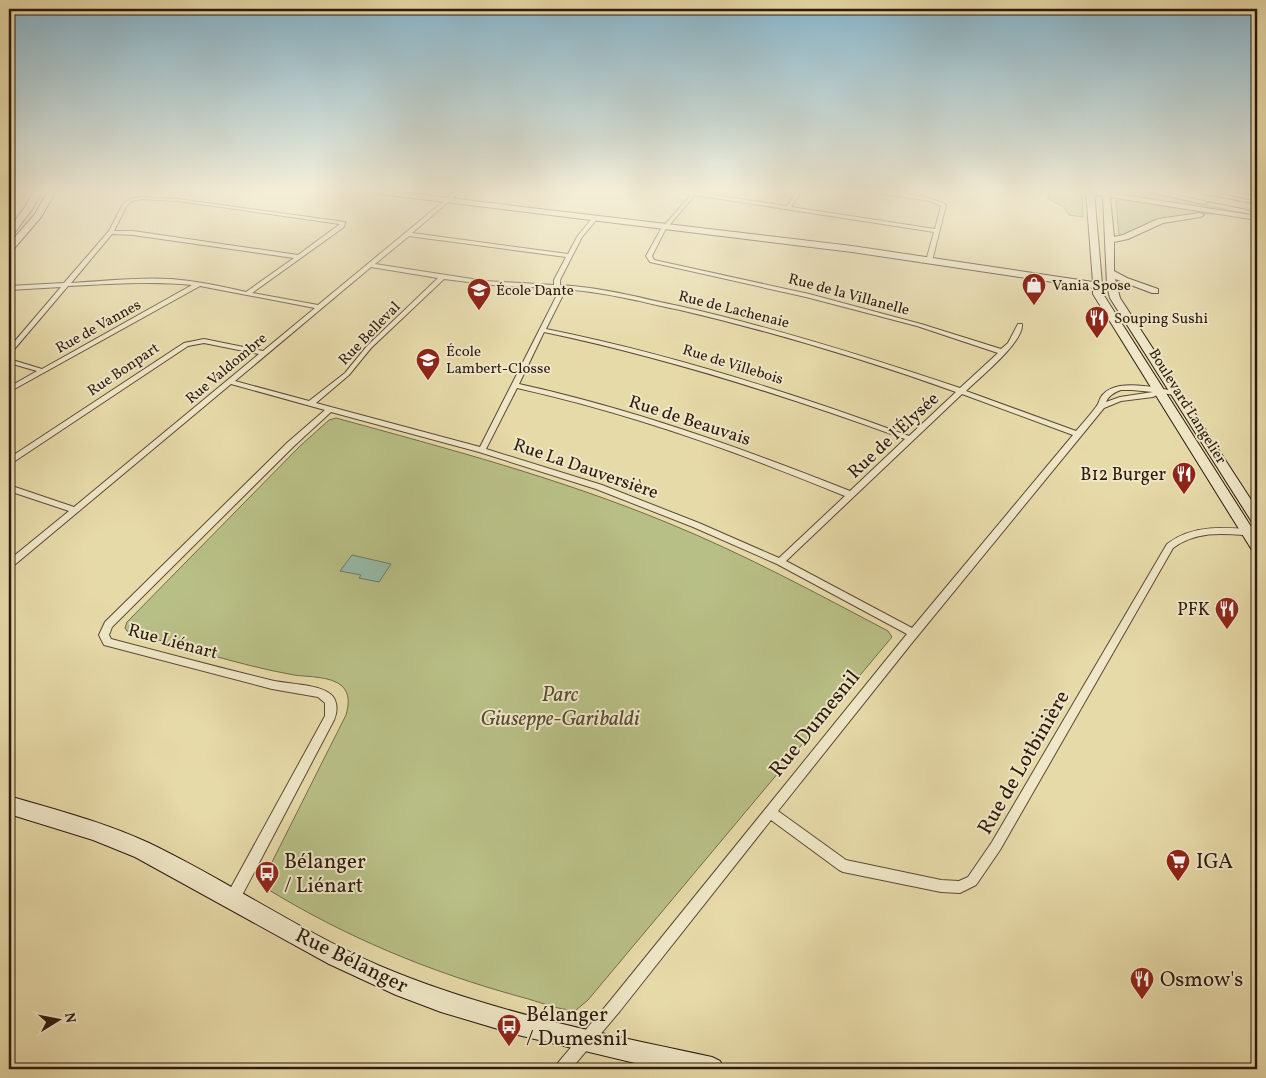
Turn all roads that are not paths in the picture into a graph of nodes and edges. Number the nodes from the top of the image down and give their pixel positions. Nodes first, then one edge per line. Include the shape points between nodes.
1 (103, 241) edge
2 (191, 241) edge
3 (321, 241) edge
4 (399, 241) edge
5 (462, 241) edge
6 (578, 241) edge
7 (654, 241) edge
8 (789, 241) edge
9 (935, 241) edge
10 (1094, 241) edge
11 (1110, 241) edge
12 (570, 256) junction
13 (300, 257) junction
14 (929, 261) junction
15 (370, 265) junction
16 (1110, 272) junction
17 (443, 276) junction
18 (199, 284) junction
19 (66, 285) junction
20 (558, 286) junction
21 (9, 288) edge
22 (1097, 288) junction
23 (1113, 291) junction
24 (1155, 291) dead end
25 (247, 294) junction
26 (320, 307) junction
27 (1020, 325) dead end
28 (542, 330) junction
29 (9, 352) edge
30 (1003, 352) junction
31 (264, 353) junction
32 (9, 362) edge
33 (43, 371) junction
34 (230, 382) junction
35 (515, 385) junction
36 (9, 390) edge
37 (962, 390) junction
38 (1160, 391) junction
39 (1175, 392) junction
40 (310, 404) junction
41 (330, 409) junction
42 (1078, 434) junction
43 (911, 439) junction
44 (482, 450) junction
45 (9, 461) edge
46 (9, 488) edge
47 (850, 495) junction
48 (75, 510) junction
49 (1257, 519) edge
50 (1253, 533) edge
51 (1257, 547) edge
52 (780, 562) junction
53 (9, 565) edge
54 (914, 633) junction
55 (9, 805) edge
56 (770, 812) junction
57 (233, 898) junction
58 (586, 1041) junction
59 (562, 1069) edge
60 (712, 1069) edge

1 - 19 street
2 - 13 street
3 - 13 street
4 - 15 street, Rue Valdombre
5 - 12 street
6 - 12 street
7 - 30 street, Rue de la Villanelle via 649,256 655,262 807,295
8 - 14 main road
9 - 14 street
10 - 22 main road, Boulevard Langelier
11 - 16 main road, Boulevard Langelier
12 - 20 street
13 - 25 street
14 - 22 main road
15 - 17 street, Rue de Lachenaie
15 - 26 street, Rue Valdombre
16 - 23 main road, Boulevard Langelier
16 - 24 main road
17 - 20 street, Rue de Lachenaie via 502,284
17 - 40 street, Rue Belleval via 369,347 347,374
18 - 19 street via 155,281
18 - 25 street
18 - 33 street, Rue de Vannes
19 - 21 street
19 - 29 street
20 - 28 street via 562,293
20 - 37 street, Rue de Lachenaie via 647,301 754,326
22 - 23 main road
22 - 38 main road, Boulevard Langelier
23 - 39 main road, Boulevard Langelier via 1124,316
25 - 26 street
26 - 31 street, Rue Valdombre
27 - 30 street, Rue de l'Élysée via 1014,340
28 - 35 street
28 - 43 street, Rue de Villebois via 704,369 786,394
30 - 37 street, Rue de l'Élysée
31 - 34 street, Rue Valdombre
31 - 45 street, Rue Bonpart via 204,342 186,344
32 - 33 street
33 - 36 street, Rue de Vannes
34 - 40 street, Rue La Dauversière
34 - 48 street, Rue Valdombre
35 - 44 street
35 - 47 street, Rue de Beauvais via 692,435
37 - 42 street, Rue de Lachenaie
37 - 43 street, Rue de l'Élysée
38 - 39 street, Rue Dumesnil
38 - 42 street, Rue Dumesnil via 1101,406
38 - 50 main road, Boulevard Langelier
39 - 49 main road, Boulevard Langelier
40 - 41 street, Rue La Dauversière
41 - 44 street, Rue La Dauversière
41 - 57 street, Rue Liénart via 108,625 104,634 108,642 272,685 320,693 331,701 330,717
42 - 54 street, Rue Dumesnil
43 - 47 street, Rue de l'Élysée
44 - 52 street, Rue La Dauversière via 636,501
46 - 48 street
47 - 52 street, Rue de l'Élysée
48 - 53 street, Rue Valdombre
50 - 51 main road, Boulevard Langelier
50 - 56 street, Rue de Lotbinière via 1196,532 1185,535 1170,546 996,846 967,884 941,886 843,866
52 - 54 street, Rue La Dauversière
54 - 56 street, Rue Dumesnil
55 - 57 main road, Rue Bélanger via 116,838
56 - 58 street, Rue Dumesnil
57 - 58 main road, Rue Bélanger via 308,942 404,987 540,1030
58 - 59 street, Rue Dumesnil
58 - 60 main road, Rue Bélanger

